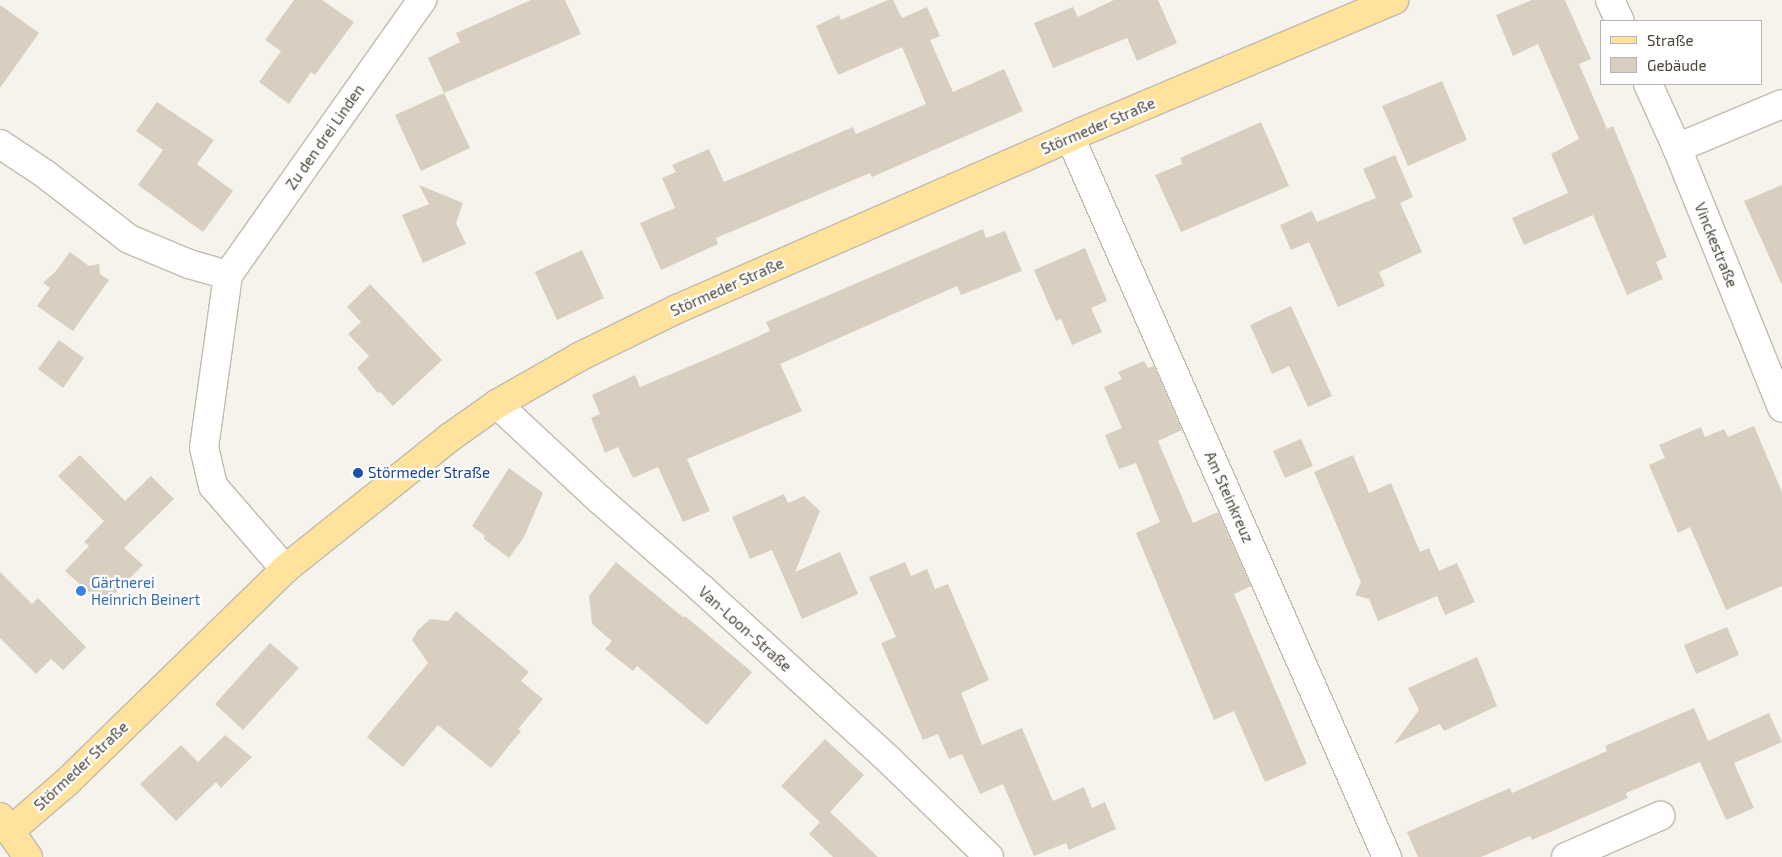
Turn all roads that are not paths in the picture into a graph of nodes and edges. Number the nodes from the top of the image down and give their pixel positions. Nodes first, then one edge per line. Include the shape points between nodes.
1 (1394, 0) edge
2 (1610, 0) edge
3 (414, 3) edge
4 (1620, 20) edge
5 (1648, 85) edge
6 (1782, 104) edge
7 (1070, 137) junction
8 (0, 144) edge
9 (1677, 148) junction
10 (228, 275) junction
11 (497, 404) junction
12 (1782, 408) edge
13 (285, 570) junction
14 (1660, 816) dead end
15 (3, 830) edge
16 (28, 857) edge
17 (990, 857) edge
18 (1387, 857) edge
19 (1566, 857) edge

1 - 7 main road, Störmeder Straße
2 - 4 street
3 - 10 street, Zu den drei Linden
5 - 9 street, Vinckestraße
6 - 9 street
7 - 11 main road, Störmeder Straße via 677,309
7 - 18 street, Am Steinkreuz
8 - 10 street via 45,174 129,239 189,264
9 - 12 street, Vinckestraße
10 - 13 street, Zu den drei Linden via 204,448 213,486
11 - 13 main road, Störmeder Straße via 449,438
11 - 17 street, Van-Loon-Straße via 889,760
13 - 15 main road, Störmeder Straße via 67,782
14 - 19 street
15 - 16 main road

